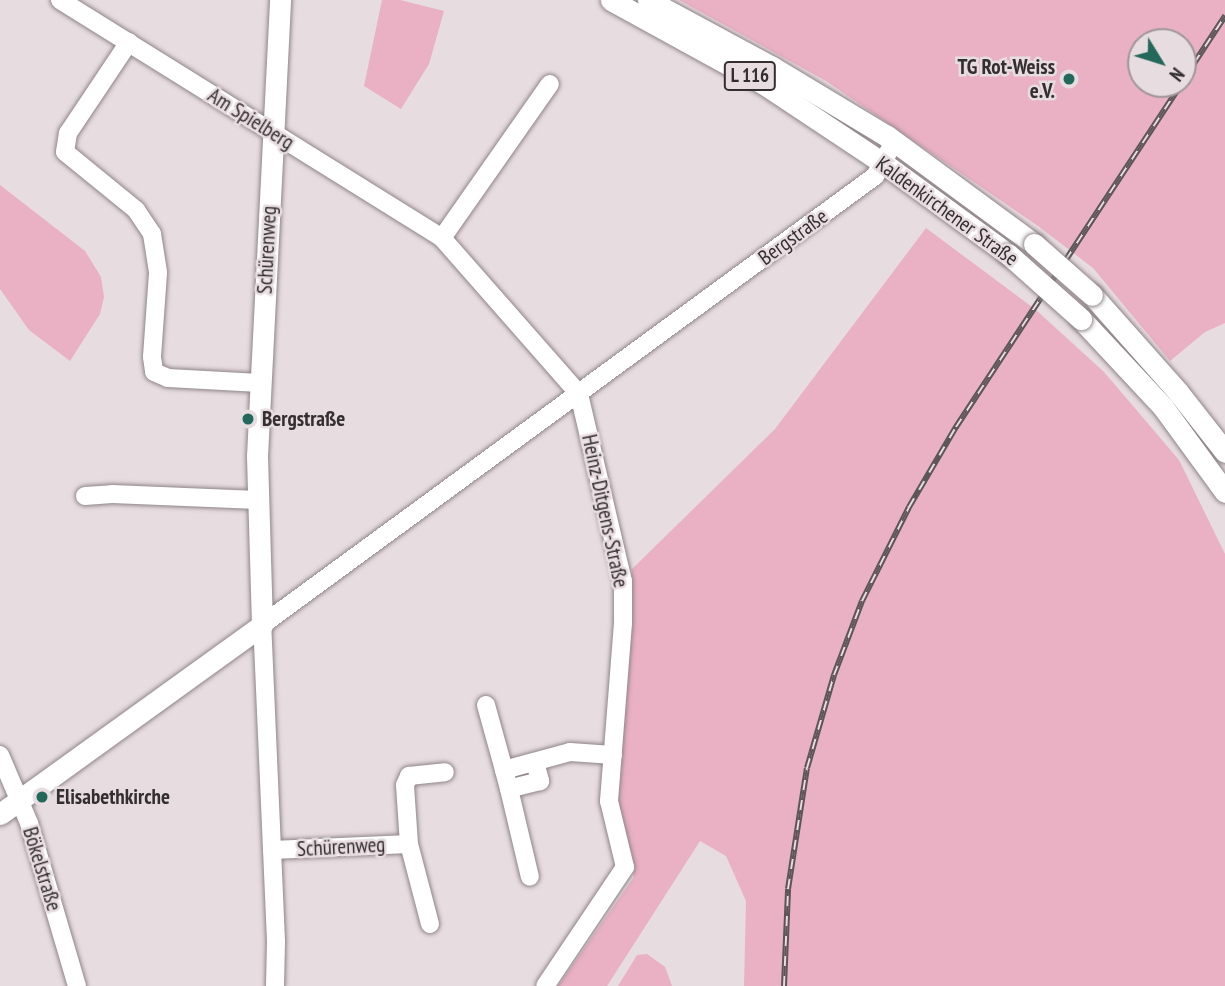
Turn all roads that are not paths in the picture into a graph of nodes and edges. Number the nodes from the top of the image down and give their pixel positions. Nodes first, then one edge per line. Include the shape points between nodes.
1 (60, 0) edge
2 (280, 0) edge
3 (611, 0) edge
4 (648, 0) edge
5 (129, 42) junction
6 (550, 84) dead end
7 (273, 134) junction
8 (894, 142) junction
9 (883, 163) junction
10 (442, 238) junction
11 (260, 383) junction
12 (579, 394) junction
13 (1225, 453) edge
14 (1225, 492) edge
15 (85, 496) dead end
16 (258, 500) junction
17 (262, 625) junction
18 (486, 705) dead end
19 (0, 755) edge
20 (613, 755) junction
21 (535, 762) junction
22 (504, 770) junction
23 (445, 772) dead end
24 (509, 789) junction
25 (20, 800) junction
26 (0, 814) edge
27 (409, 844) junction
28 (272, 850) junction
29 (530, 877) dead end
30 (430, 924) dead end
31 (77, 986) edge
32 (275, 986) edge
33 (545, 986) edge

1 - 5 street, Am Spielberg
2 - 7 main road, Schürenweg
3 - 9 main road, Kaldenkirchener Straße / L 116 via 764,84
4 - 8 main road, Kaldenkirchener Straße / L 116 via 772,66
5 - 7 street, Am Spielberg
5 - 11 street via 68,134 65,152 136,210 152,234 158,273 155,372 168,378
6 - 10 street
7 - 10 street, Am Spielberg
7 - 11 main road, Schürenweg
8 - 9 street, Bergstraße
8 - 13 main road, Kaldenkirchener Straße / L 116, bridge via 1034,244 1092,295 1178,391
9 - 12 street, Bergstraße via 875,176
9 - 14 main road, Kaldenkirchener Straße / L 116, bridge via 1008,254 1081,318 1163,407
10 - 12 street, Am Spielberg
11 - 16 main road, Schürenweg
12 - 17 street, Bergstraße
12 - 20 street, Heinz-Ditgens-Straße via 623,581
15 - 16 street
16 - 17 main road, Schürenweg
17 - 25 main road, Bergstraße
17 - 28 street, Schürenweg
18 - 22 street
19 - 25 street, Bökelstraße
20 - 21 street via 570,752
20 - 33 street, Heinz-Ditgens-Straße via 609,801 625,867
21 - 22 street
21 - 24 street via 540,781
22 - 24 street
23 - 27 street, Schürenweg via 409,776 405,785
24 - 29 street
25 - 26 main road, Bergstraße
25 - 31 street, Bökelstraße
27 - 28 street, Schürenweg
27 - 30 street, Schürenweg
28 - 32 street, Schürenweg

